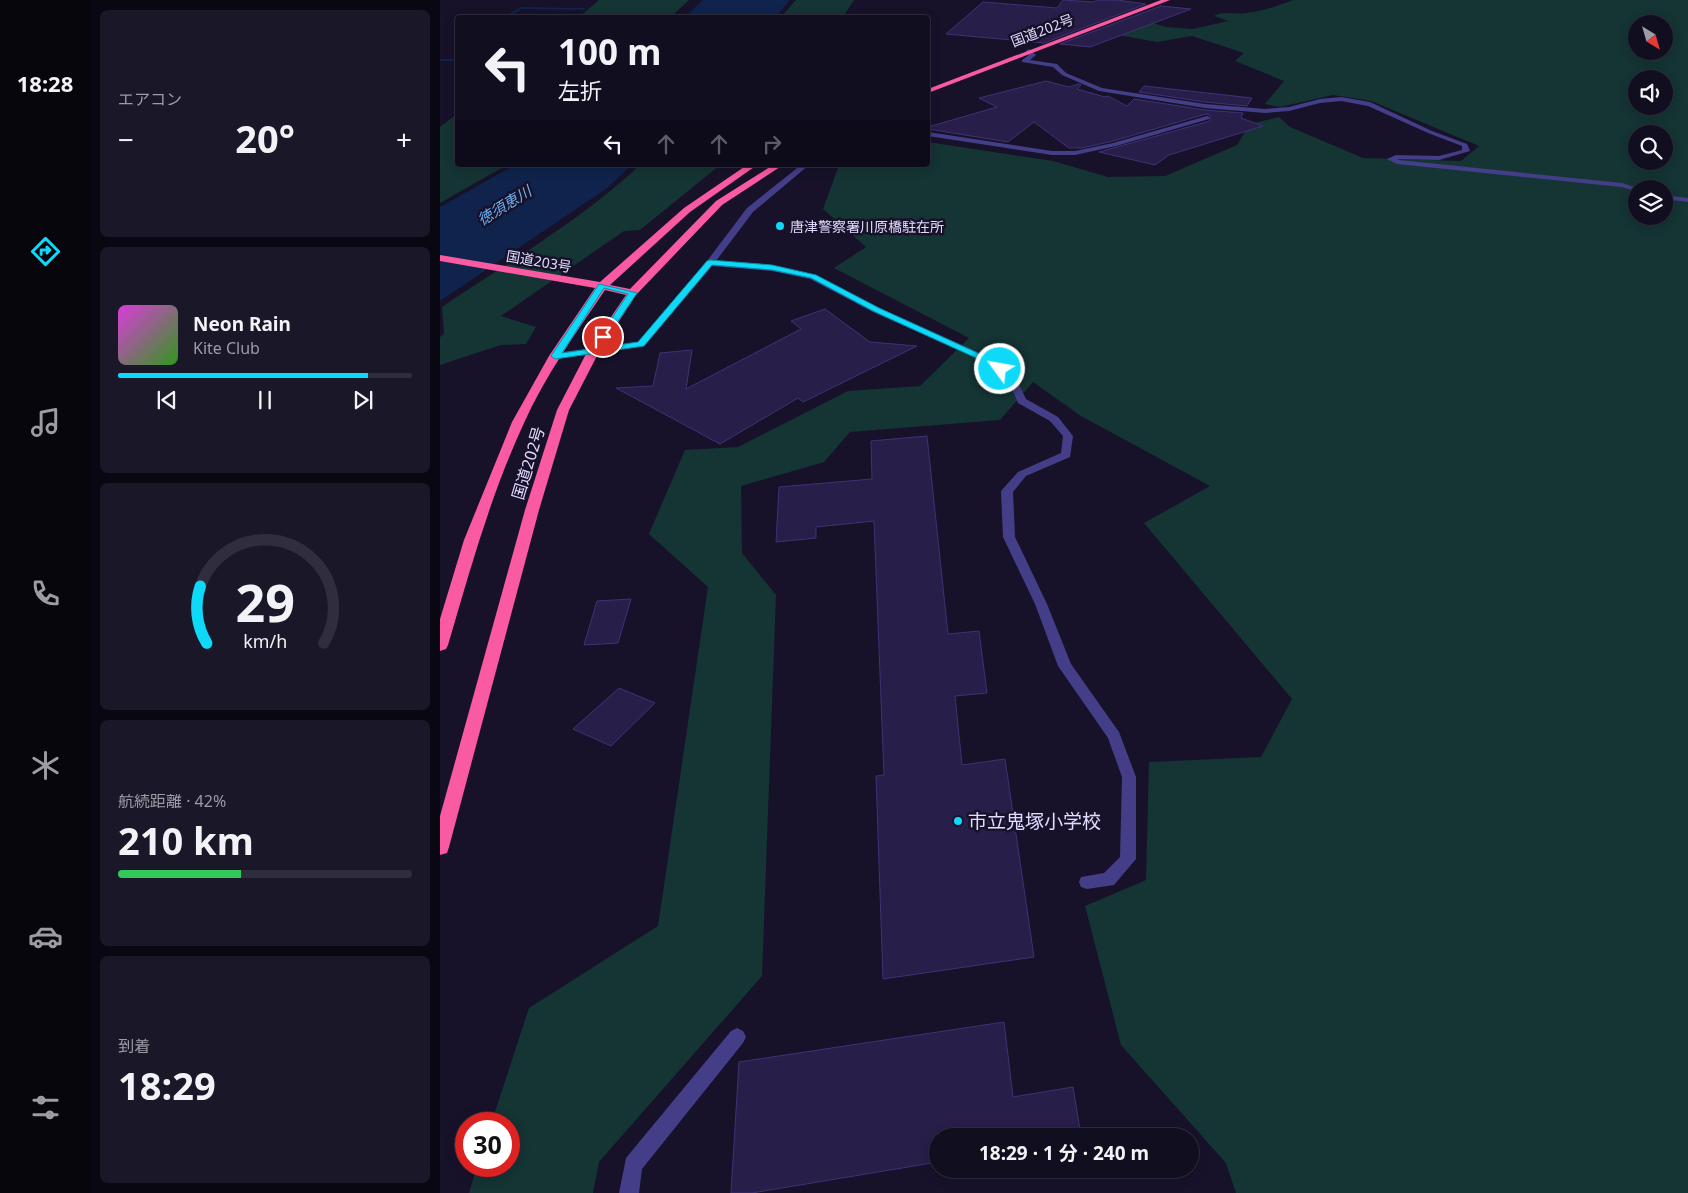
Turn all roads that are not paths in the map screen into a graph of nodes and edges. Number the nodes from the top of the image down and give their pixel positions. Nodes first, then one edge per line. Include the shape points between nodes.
1 (1167, 0) edge
2 (1029, 52) junction
3 (930, 90) edge
4 (1206, 118) dead end
5 (930, 134) edge
6 (750, 167) edge
7 (776, 167) edge
8 (803, 167) edge
9 (1628, 187) edge
10 (1673, 198) edge
11 (1688, 200) edge
12 (440, 258) edge
13 (710, 263) junction
14 (602, 286) junction
15 (632, 293) junction
16 (593, 352) junction
17 (555, 356) junction
18 (440, 645) edge
19 (440, 847) edge
20 (1087, 882) dead end
21 (737, 1037) dead end
22 (629, 1193) edge

1 - 2 highway, 国道202号
2 - 3 highway, 国道202号
2 - 9 street via 1033,55 1024,61 1055,65 1064,74 1101,90 1205,106 1265,111 1341,99 1370,104 1465,145 1466,151 1439,158 1391,159 1397,162
4 - 5 street via 1075,153 1052,153
6 - 14 highway, 国道202号 via 687,210
7 - 15 highway, 国道202号 via 719,203
8 - 13 street via 750,210
10 - 11 street
12 - 14 highway, 国道203号
13 - 16 street via 641,344
13 - 20 street via 772,268 813,277 876,310 988,360 1012,378 1022,401 1054,419 1068,436 1066,455 1022,474 1007,491 1008,537 1041,604 1065,666 1114,736 1128,777 1128,859 1108,880
14 - 15 highway, 国道203号
14 - 17 highway, 国道202号
15 - 16 highway, 国道202号
16 - 17 street
16 - 19 highway, 国道202号 via 563,410 534,500
17 - 18 highway, 国道202号 via 515,431 471,540
21 - 22 street via 634,1166

